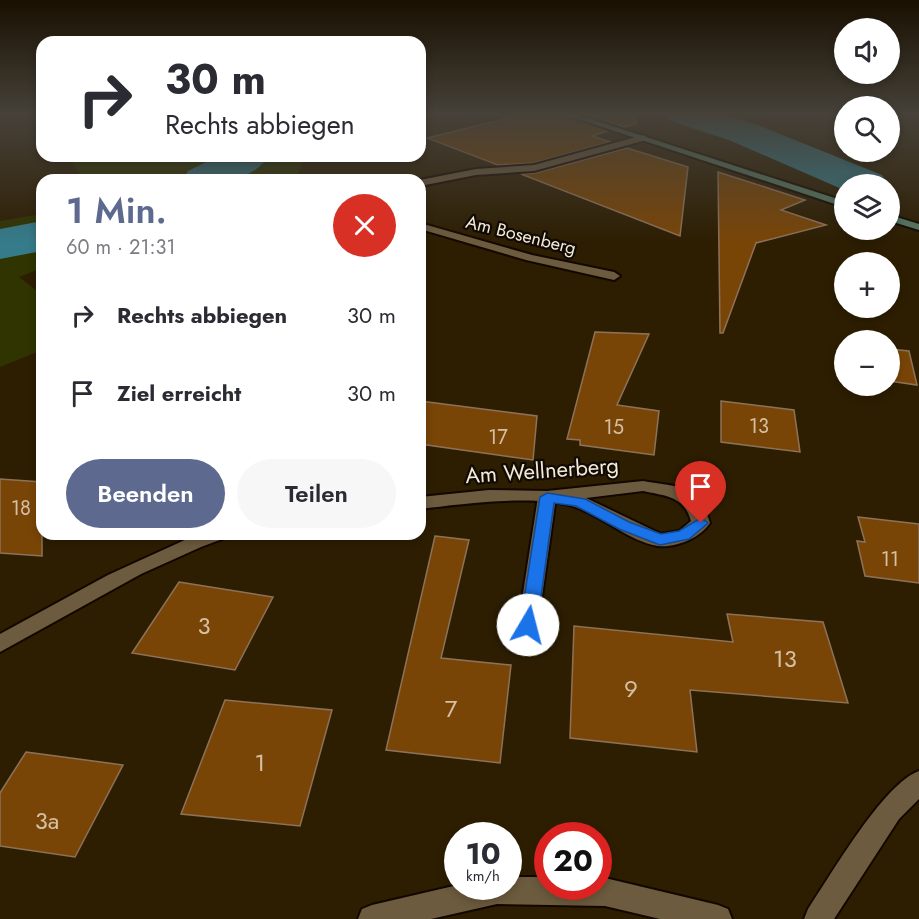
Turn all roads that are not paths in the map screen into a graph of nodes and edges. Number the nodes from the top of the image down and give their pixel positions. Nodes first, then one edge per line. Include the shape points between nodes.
1 (574, 157) edge
2 (701, 157) edge
3 (426, 182) edge
4 (834, 201) edge
5 (900, 221) edge
6 (919, 227) edge
7 (426, 228) edge
8 (614, 276) dead end
9 (547, 497) junction
10 (426, 502) edge
11 (199, 540) edge
12 (528, 625) dead end
13 (0, 644) edge
14 (919, 782) edge
15 (372, 919) edge
16 (718, 919) edge
17 (818, 919) edge

1 - 3 street via 534,168 476,172
2 - 4 main road
5 - 6 main road
7 - 8 street, Am Bosenberg via 531,258
9 - 9 street, Am Wellnerberg via 580,502 660,540 684,536 701,523 691,501 682,493 667,489 643,486
9 - 10 street, Am Wellnerberg via 489,496
9 - 12 street
11 - 13 street via 66,605
14 - 17 street via 890,811
15 - 16 street via 509,891 605,892

